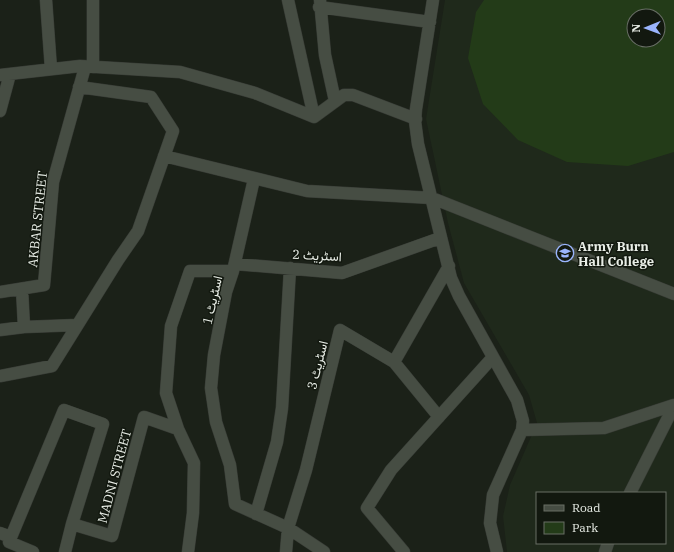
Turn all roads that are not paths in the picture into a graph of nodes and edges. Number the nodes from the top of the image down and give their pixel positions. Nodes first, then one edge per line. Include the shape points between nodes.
1 (46, 0) edge
2 (93, 0) edge
3 (288, 0) edge
4 (433, 0) edge
5 (319, 3) edge
6 (430, 22) junction
7 (89, 67) junction
8 (51, 69) junction
9 (5, 74) edge
10 (79, 87) junction
11 (335, 101) junction
12 (0, 111) edge
13 (314, 116) junction
14 (416, 119) junction
15 (164, 156) junction
16 (254, 179) junction
17 (432, 198) junction
18 (440, 238) junction
19 (449, 266) junction
20 (234, 267) junction
21 (290, 268) junction
22 (22, 289) junction
23 (0, 292) edge
24 (674, 294) edge
25 (77, 325) junction
26 (24, 327) junction
27 (0, 330) edge
28 (493, 357) junction
29 (394, 362) junction
30 (0, 376) edge
31 (674, 405) edge
32 (439, 417) junction
33 (178, 429) junction
34 (522, 430) junction
35 (630, 492) edge
36 (256, 514) junction
37 (72, 524) junction
38 (288, 528) junction
39 (6, 535) edge
40 (33, 552) edge
41 (65, 552) edge
42 (188, 552) edge
43 (286, 552) edge
44 (324, 552) edge
45 (404, 552) edge
46 (498, 552) edge

1 - 8 street
2 - 7 street, AKBAR STREET
3 - 13 street
4 - 6 street
5 - 6 street
5 - 11 street via 325,55
6 - 14 street
7 - 8 street
7 - 10 street, AKBAR STREET
7 - 13 street via 180,72 255,93
8 - 9 street
9 - 12 street
10 - 15 street via 151,97 173,131
10 - 22 street, AKBAR STREET via 53,182 44,285
11 - 13 street
11 - 14 street via 344,95 353,95
14 - 17 street via 418,144
15 - 16 street
15 - 25 street via 138,231
16 - 17 street via 307,191
16 - 20 street, اسٹریٹ 1
17 - 18 street
17 - 24 street
18 - 19 street
18 - 21 street, اسٹریٹ 2 via 342,273
19 - 28 street via 455,287
19 - 29 street
20 - 21 street, اسٹریٹ 2
20 - 33 street, اسٹریٹ 2 via 190,272 171,326 166,393
20 - 36 street, اسٹریٹ 1 via 226,292 214,355 211,388 216,422 230,465 234,504
21 - 36 street via 282,408 277,442
22 - 23 street, AKBAR STREET
22 - 26 street
25 - 26 street
25 - 30 street via 52,366
26 - 27 street
28 - 32 street
28 - 34 street via 517,400 521,411
29 - 32 street
29 - 38 street, اسٹریٹ 3 via 340,330 306,470
31 - 34 street via 604,428
31 - 35 street
32 - 45 street via 391,470 368,508
33 - 37 street, MADNI STREET via 144,417 112,536
33 - 42 street via 194,463 193,513
34 - 46 street via 493,495 490,523
36 - 38 street, اسٹریٹ 1
37 - 39 street, MADNI STREET via 104,424 64,410
37 - 41 street, MADNI STREET
38 - 43 street, اسٹریٹ 3
38 - 44 street, اسٹریٹ 1
39 - 40 street, MADNI STREET via 9,542

